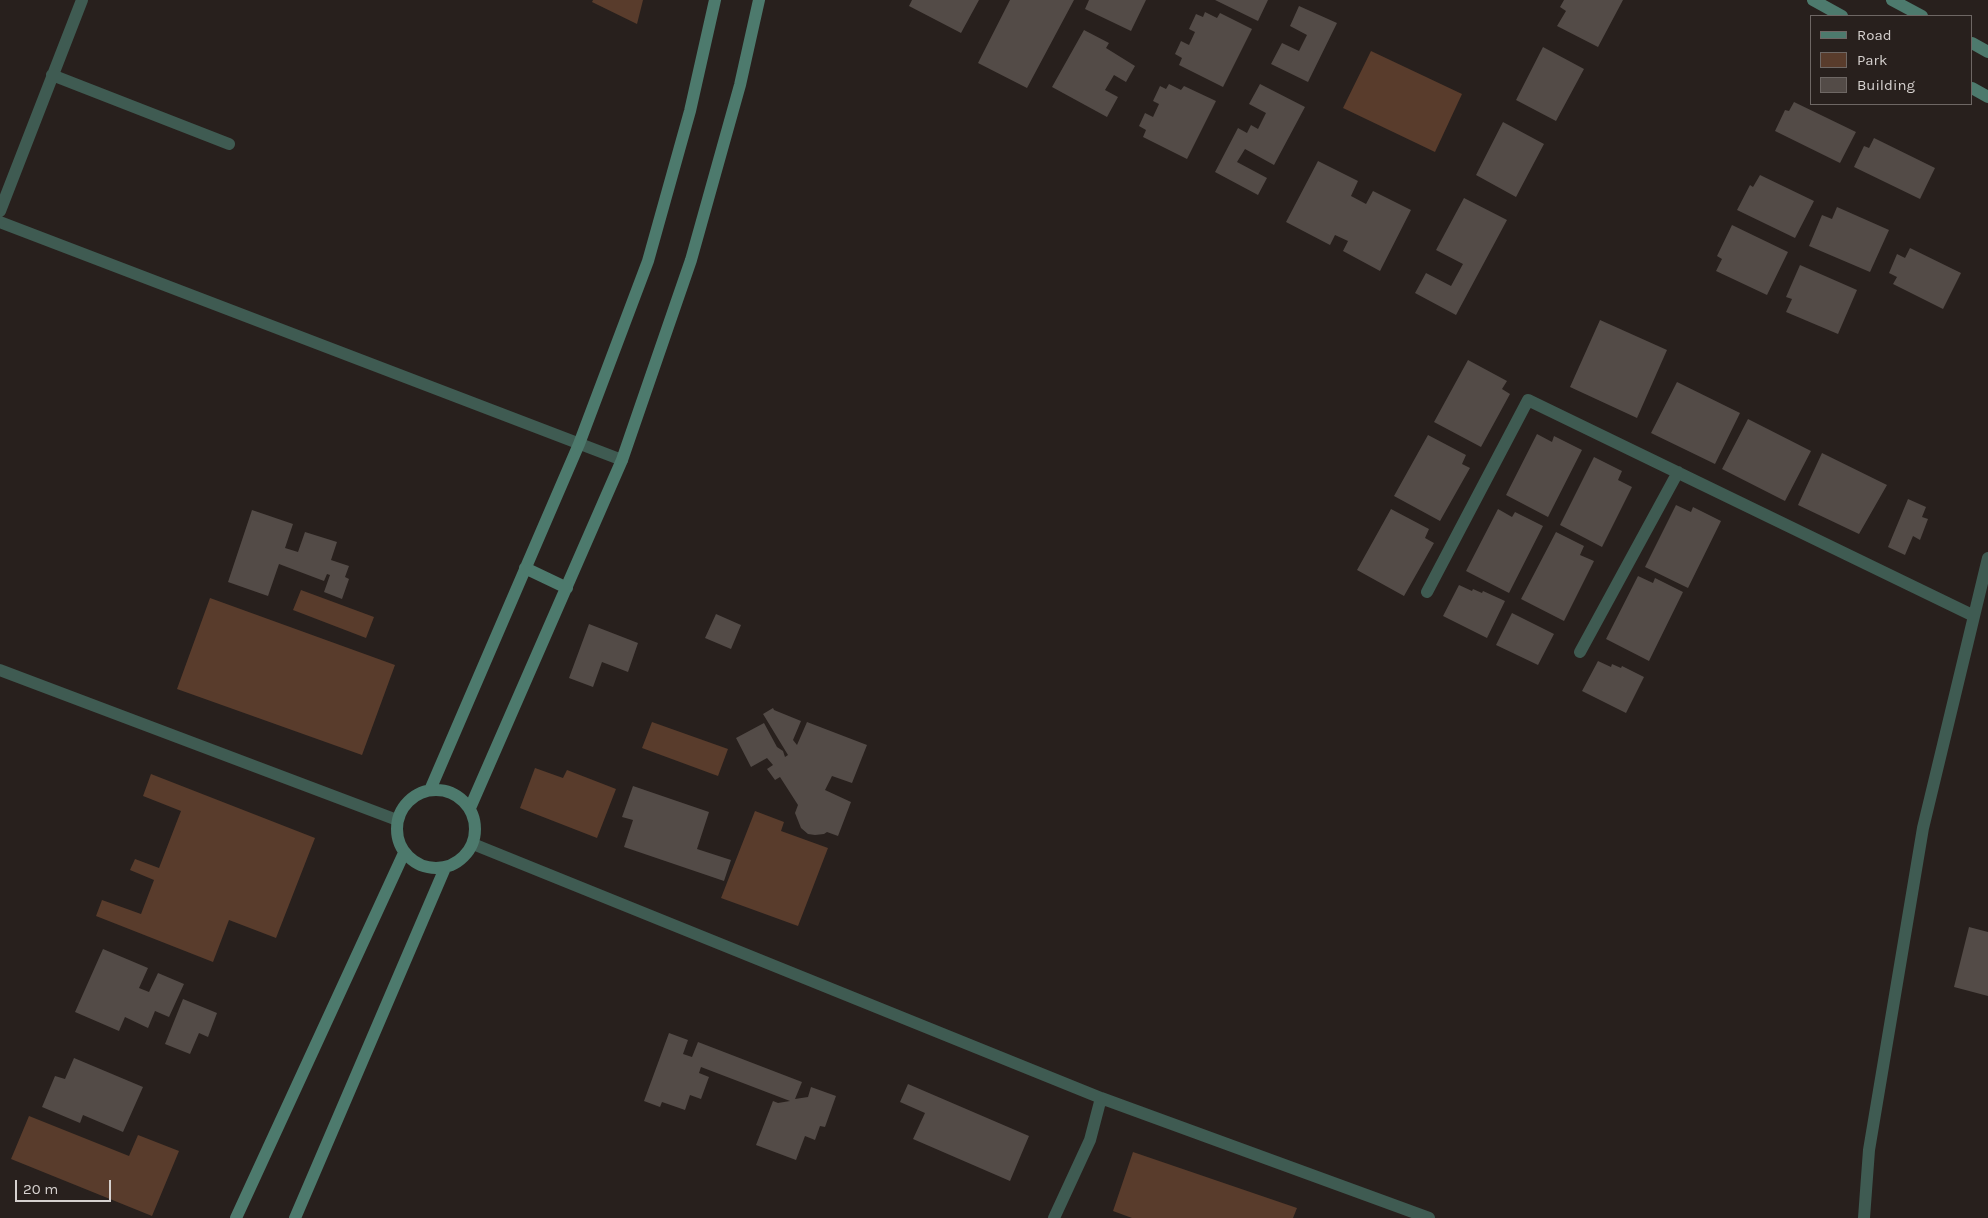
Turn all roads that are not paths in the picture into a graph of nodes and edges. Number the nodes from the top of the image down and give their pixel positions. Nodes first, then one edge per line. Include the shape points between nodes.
1 (82, 0) edge
2 (715, 0) edge
3 (758, 0) edge
4 (1813, 0) edge
5 (1892, 0) edge
6 (1840, 15) edge
7 (1920, 15) edge
8 (1973, 44) edge
9 (1988, 52) edge
10 (52, 74) junction
11 (1973, 89) edge
12 (1988, 97) edge
13 (229, 144) dead end
14 (0, 211) edge
15 (0, 222) edge
16 (579, 444) junction
17 (622, 460) junction
18 (1678, 472) junction
19 (1988, 558) edge
20 (525, 568) junction
21 (566, 588) junction
22 (1427, 592) dead end
23 (1974, 616) junction
24 (1580, 652) dead end
25 (0, 670) edge
26 (430, 790) junction
27 (470, 808) junction
28 (398, 820) junction
29 (473, 844) junction
30 (404, 853) junction
31 (445, 868) junction
32 (1101, 1098) junction
33 (236, 1218) edge
34 (295, 1218) edge
35 (1054, 1218) edge
36 (1429, 1218) edge
37 (1864, 1218) edge

1 - 10 street
2 - 16 street via 690,111 648,261
3 - 17 street via 737,93 691,260
4 - 6 street
5 - 7 street
8 - 9 street
10 - 13 street
10 - 14 street
11 - 12 street
15 - 16 street
16 - 17 street
16 - 20 street
17 - 21 street
18 - 22 street via 1528,400
18 - 23 street
18 - 24 street
19 - 23 street
20 - 21 street
20 - 26 street
21 - 27 street
23 - 37 street via 1922,828 1869,1150
25 - 28 street
26 - 27 street via 453,793
26 - 28 street via 409,800
27 - 29 street via 475,819
28 - 30 street via 399,843
29 - 31 street via 466,856
29 - 32 street
30 - 31 street via 423,866
30 - 33 street
31 - 34 street
32 - 35 street via 1090,1140
32 - 36 street

